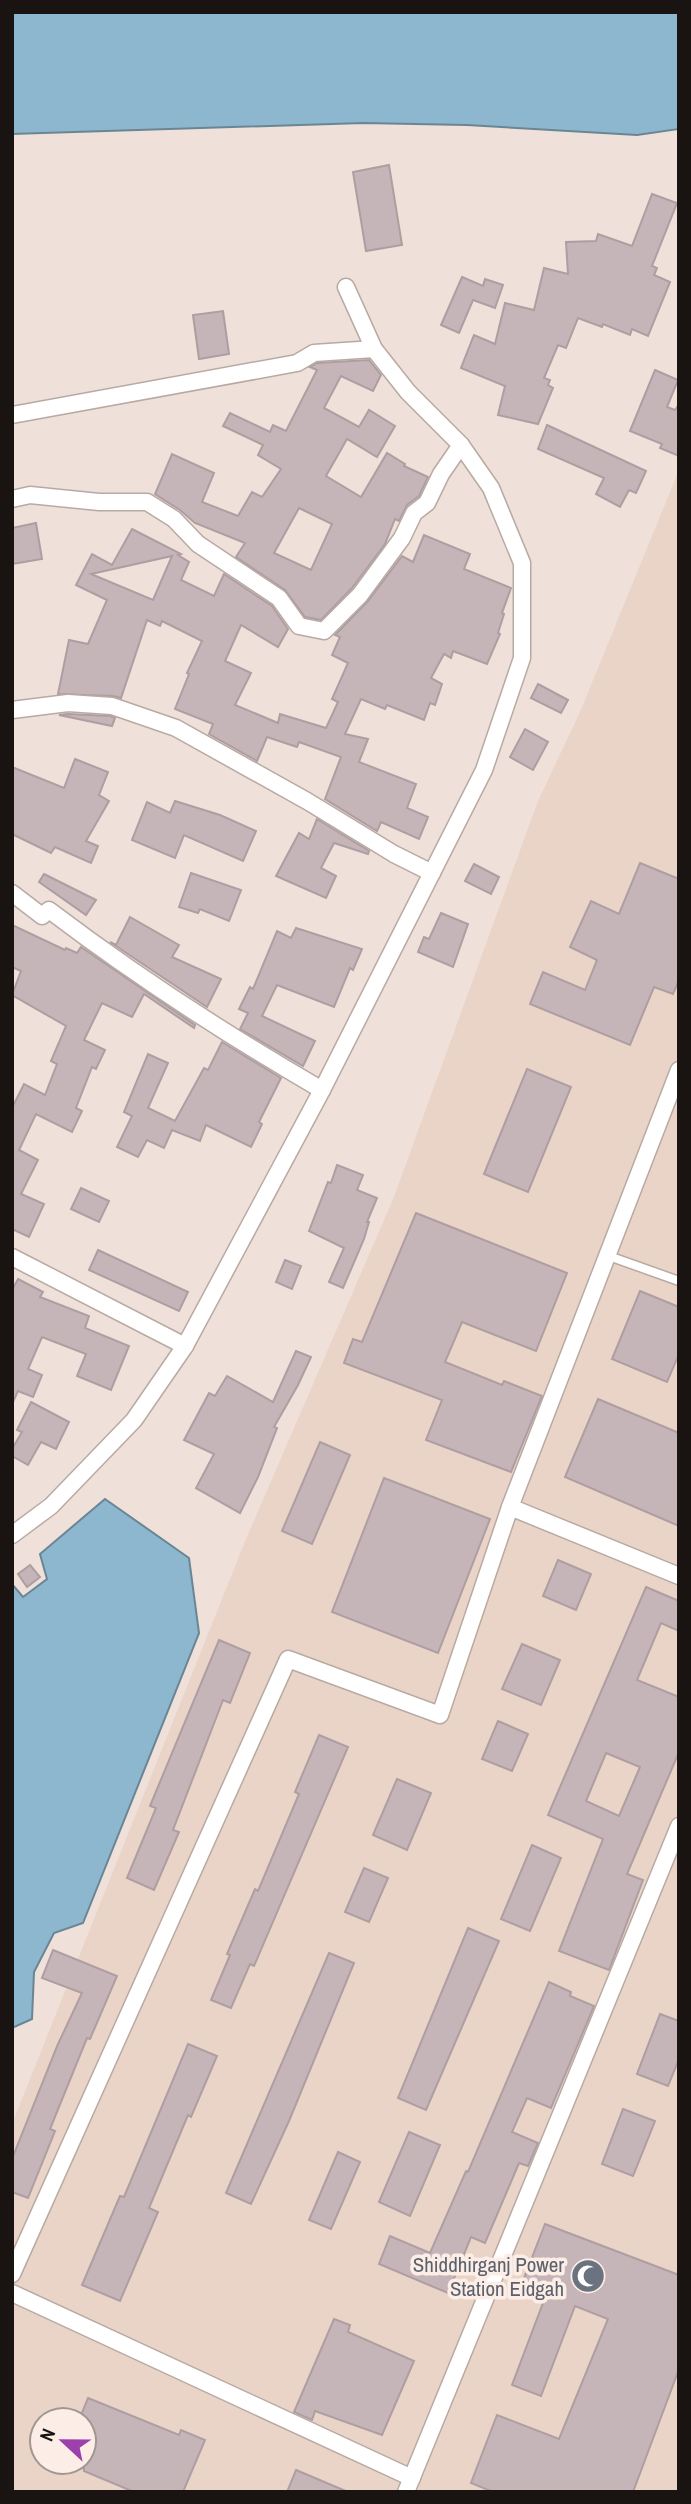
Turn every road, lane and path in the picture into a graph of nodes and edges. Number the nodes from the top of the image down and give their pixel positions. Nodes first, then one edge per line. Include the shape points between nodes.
1 (346, 287) dead end
2 (374, 349) junction
3 (12, 415) edge
4 (461, 445) junction
5 (12, 499) edge
6 (12, 710) edge
7 (432, 873) junction
8 (12, 893) edge
9 (679, 1070) edge
10 (322, 1090) junction
11 (606, 1255) junction
12 (12, 1257) edge
13 (679, 1281) edge
14 (185, 1346) junction
15 (510, 1507) junction
16 (12, 1535) edge
17 (679, 1576) edge
18 (679, 1826) edge
19 (12, 2274) edge
20 (12, 2293) edge
21 (409, 2485) edge

1 - 2 street
2 - 3 street via 314,353 297,363
2 - 4 street via 408,392
4 - 5 street via 402,538 360,595 324,631 299,626 279,598 198,544 174,519 147,502 30,495
4 - 7 street via 491,488 522,563 522,658 484,770
6 - 7 street via 68,703 112,706 176,728
7 - 10 street
8 - 10 street via 42,916 49,910 141,978
9 - 11 street
10 - 14 street
11 - 13 lane
11 - 15 street
12 - 14 street
14 - 16 street via 134,1420 51,1506
15 - 17 street
15 - 19 street via 440,1714 288,1659
18 - 21 street
20 - 21 street

